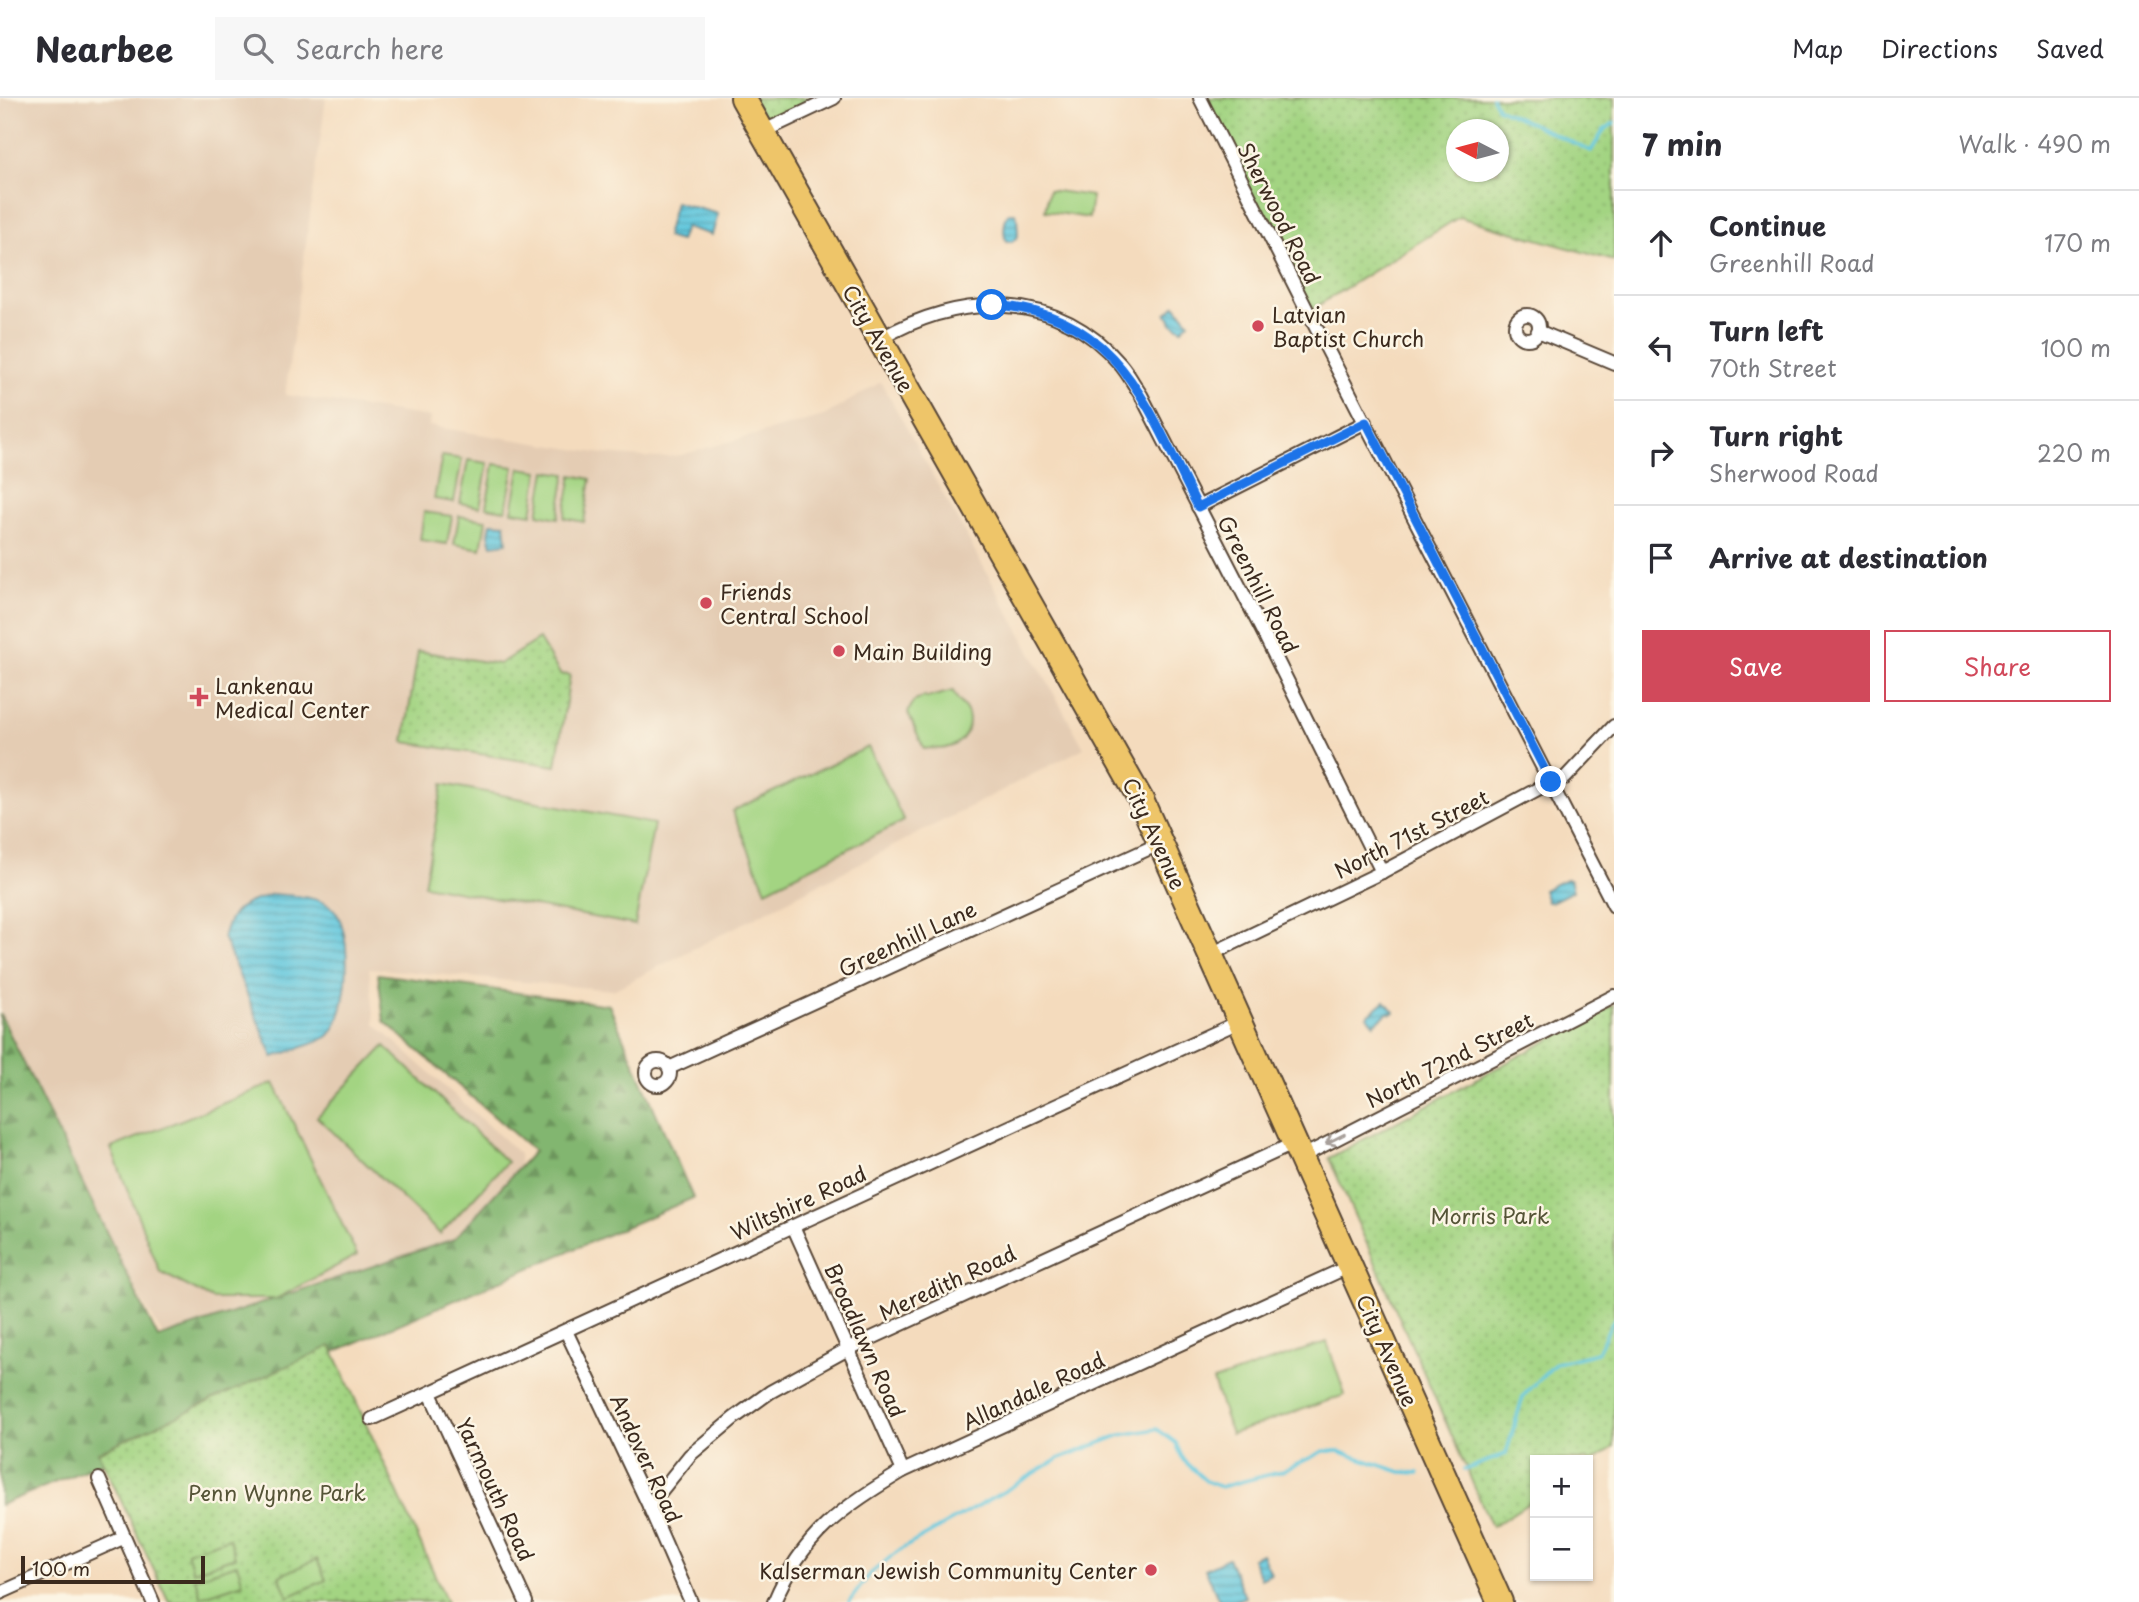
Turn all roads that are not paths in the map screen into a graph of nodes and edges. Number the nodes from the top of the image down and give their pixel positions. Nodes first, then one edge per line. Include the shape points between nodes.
1 (743, 98) edge
2 (834, 98) edge
3 (1200, 98) edge
4 (762, 132) junction
5 (1538, 331) dead end
6 (880, 339) junction
7 (1614, 363) edge
8 (1366, 422) junction
9 (1198, 507) junction
10 (1614, 726) edge
11 (1551, 782) junction
12 (1161, 843) junction
13 (1382, 872) junction
14 (1614, 906) edge
15 (1211, 954) junction
16 (1614, 996) edge
17 (1241, 1021) junction
18 (669, 1068) dead end
19 (1298, 1150) junction
20 (793, 1226) junction
21 (1350, 1266) junction
22 (566, 1331) junction
23 (848, 1349) junction
24 (430, 1392) junction
25 (372, 1419) dead end
26 (903, 1471) junction
27 (99, 1479) dead end
28 (649, 1506) junction
29 (123, 1538) junction
30 (0, 1593) edge
31 (153, 1602) edge
32 (526, 1602) edge
33 (691, 1602) edge
34 (774, 1602) edge
35 (1500, 1602) edge

1 - 4 highway, City Avenue
2 - 4 street
3 - 8 street, Sherwood Road
4 - 6 highway, City Avenue
5 - 7 street
6 - 9 street, Greenhill Road via 932,314 972,306 1013,306 1070,325 1120,364 1141,395
6 - 12 highway, City Avenue via 1123,766
8 - 9 street
8 - 11 street, Sherwood Road
9 - 13 street, Greenhill Road
10 - 11 street, North 71st Street via 1565,778
11 - 13 street, North 71st Street
11 - 14 street, Sherwood Road
12 - 15 highway, City Avenue
12 - 18 street, Greenhill Lane
13 - 15 street, North 71st Street
15 - 17 highway, City Avenue
16 -> 19 street, North 72nd Street
17 - 19 highway, City Avenue
17 - 20 street, Wiltshire Road
19 - 21 highway, City Avenue
19 - 23 street, Meredith Road
20 - 22 street, Wiltshire Road
20 - 23 street, Broadlawn Road
21 - 26 street, Allandale Road
21 - 35 highway, City Avenue
22 - 24 street, Wiltshire Road
22 - 28 street, Andover Road
23 - 26 street, Broadlawn Road
23 - 28 street, Meredith Road via 770,1392 734,1418 690,1455
24 - 25 street, Wiltshire Road
24 - 32 street, Yarmouth Road
26 - 34 street, Allandale Road via 852,1502 817,1533 783,1579
27 - 29 street
28 - 33 street, Andover Road
29 - 30 street
29 - 31 street

